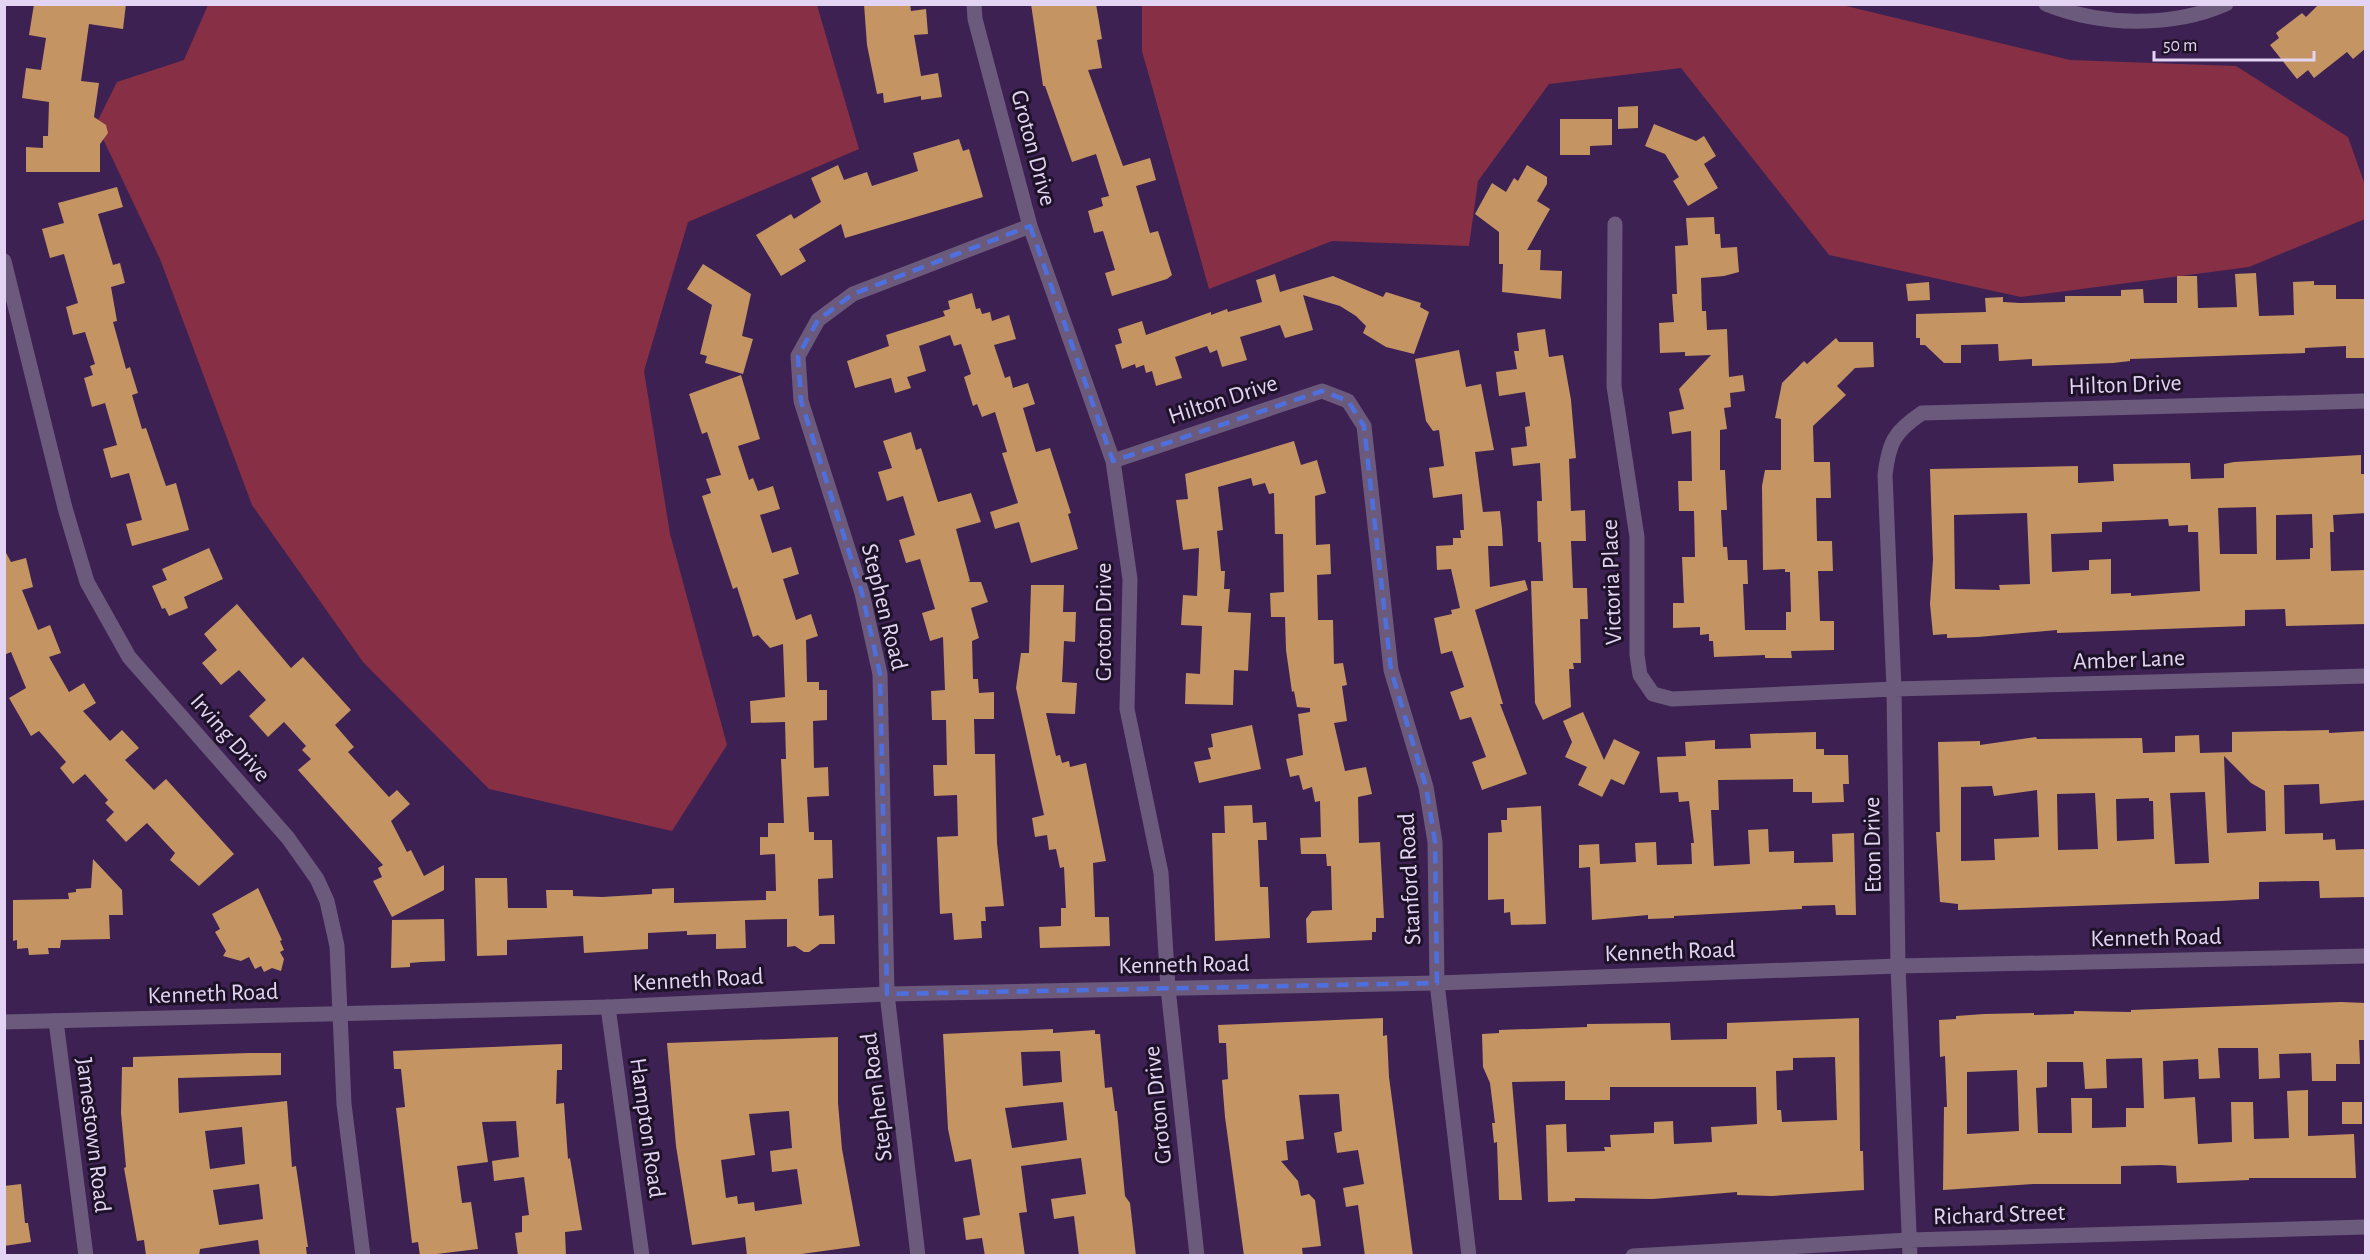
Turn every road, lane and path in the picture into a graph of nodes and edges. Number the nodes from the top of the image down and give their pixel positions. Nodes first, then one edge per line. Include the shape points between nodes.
1 (974, 4) edge
2 (2046, 4) edge
3 (2226, 4) edge
4 (1615, 224) dead end
5 (1030, 226) junction
6 (4, 261) edge
7 (1348, 401) joint
8 (2366, 401) edge
9 (1894, 436) joint
10 (1113, 461) junction
11 (2366, 676) edge
12 (1894, 689) junction
13 (2366, 956) edge
14 (1898, 966) junction
15 (1437, 983) junction
16 (1168, 988) junction
17 (887, 994) junction
18 (608, 1007) junction
19 (340, 1013) junction
20 (56, 1021) junction
21 (4, 1022) edge
22 (2366, 1227) edge
23 (1909, 1248) edge
24 (86, 1256) edge
25 (363, 1256) edge
26 (642, 1256) edge
27 (918, 1256) edge
28 (1197, 1256) edge
29 (1468, 1256) edge
30 (1633, 1256) edge

1 - 5 street, Groton Drive
2 - 3 street via 2102,20 2172,20
4 - 12 street, Victoria Place via 1614,386 1636,537 1640,675 1653,694 1672,699
5 - 10 street, Groton Drive
5 - 17 street, Stephen Road via 854,294 818,320 798,356 801,401 862,593 880,674
6 - 19 street, Irving Drive via 87,582 129,657 288,838 317,879 333,923
7 - 10 street, Hilton Drive via 1322,391
7 - 15 street, Stanford Road via 1364,426 1391,670 1426,787 1435,842
8 - 9 street, Hilton Drive via 1922,413
9 - 12 street, Eton Drive via 1885,475
10 - 16 street, Groton Drive via 1130,579 1127,709 1161,873
11 - 12 street, Amber Lane
12 - 14 street, Eton Drive
13 - 14 street, Kenneth Road
14 - 15 street, Kenneth Road
14 - 23 street, Eton Drive
15 - 16 street, Kenneth Road
15 - 29 street, Stanford Road
16 - 17 street, Kenneth Road
16 - 28 street, Groton Drive
17 - 18 street, Kenneth Road
17 - 27 street, Stephen Road
18 - 19 street, Kenneth Road
18 - 26 street, Hampton Road
19 - 20 street, Kenneth Road
19 - 25 street, Irving Drive via 347,1140
20 - 21 street, Kenneth Road
20 - 24 street, Jamestown Road
22 - 23 street, Richard Street
23 - 30 street, Richard Street

